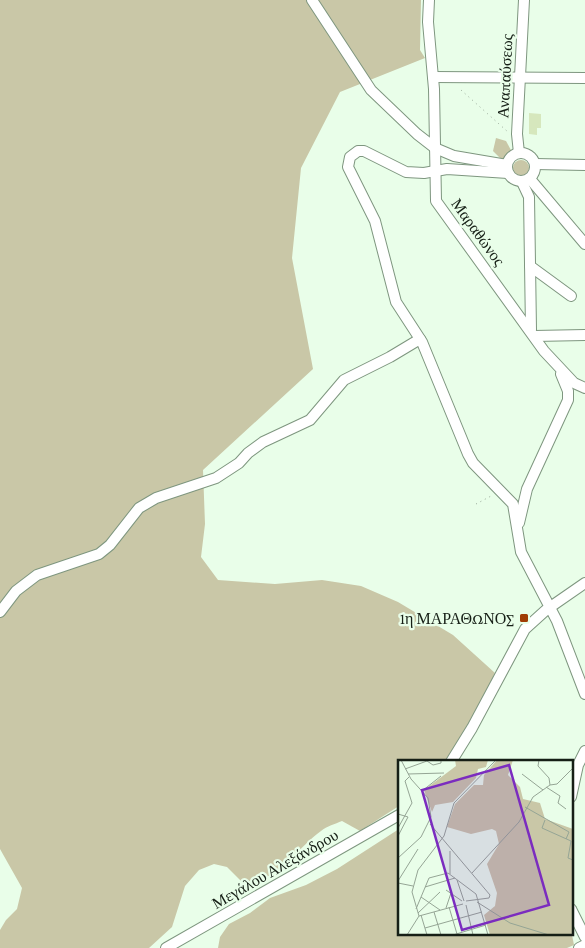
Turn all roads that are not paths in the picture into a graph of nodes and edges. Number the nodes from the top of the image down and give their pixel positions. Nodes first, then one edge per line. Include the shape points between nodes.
1 (312, 0) edge
2 (429, 0) edge
3 (524, 0) edge
4 (433, 77) junction
5 (520, 77) junction
6 (585, 78) edge
7 (435, 148) junction
8 (519, 153) junction
9 (535, 164) junction
10 (585, 165) edge
11 (508, 169) junction
12 (436, 171) junction
13 (526, 180) junction
14 (540, 191) junction
15 (529, 196) junction
16 (585, 244) edge
17 (530, 266) junction
18 (571, 296) dead end
19 (532, 333) junction
20 (585, 335) edge
21 (420, 339) junction
22 (558, 369) junction
23 (585, 388) edge
24 (517, 531) junction
25 (585, 583) edge
26 (550, 607) junction
27 (0, 612) edge
28 (585, 694) edge
29 (585, 751) edge
30 (452, 760) edge
31 (572, 792) edge
32 (398, 816) edge
33 (572, 911) edge
34 (585, 937) edge
35 (585, 945) edge
36 (166, 948) edge
37 (579, 948) edge

1 - 7 street via 371,90
2 - 4 street, Μαραθώνος
3 - 5 street, Αναπαύσεως
4 - 5 street
4 - 7 street, Μαραθώνος
5 - 6 street
5 - 8 street, Αναπαύσεως
7 - 11 street
7 - 12 street, Μαραθώνος
8 - 9 street via 529,155
8 - 11 street via 510,158
9 - 10 street
9 - 13 street via 535,172
11 - 12 street
11 - 13 street via 514,179
12 - 19 street, Μαραθώνος via 436,201
12 - 21 street via 402,171 364,151 350,157 348,167 376,221 396,302
13 - 14 street
13 - 15 street
14 - 15 street
14 - 16 street
15 - 17 street
17 - 18 street
17 - 19 street
19 - 20 street
19 - 22 street, Μαραθώνος
21 - 24 street via 468,454 513,504
21 - 27 street via 344,380 310,420 264,442 216,478 156,498 139,508 99,554 37,576 16,591
22 - 23 street, Μαραθώνος
22 - 24 street via 568,391 568,400 527,489
24 - 26 street via 521,552
25 - 26 street
26 - 28 street
26 - 30 street via 520,637
29 - 31 street
32 - 36 street, Μεγάλου Αλεξάνδρου
33 - 34 street
35 - 37 street

